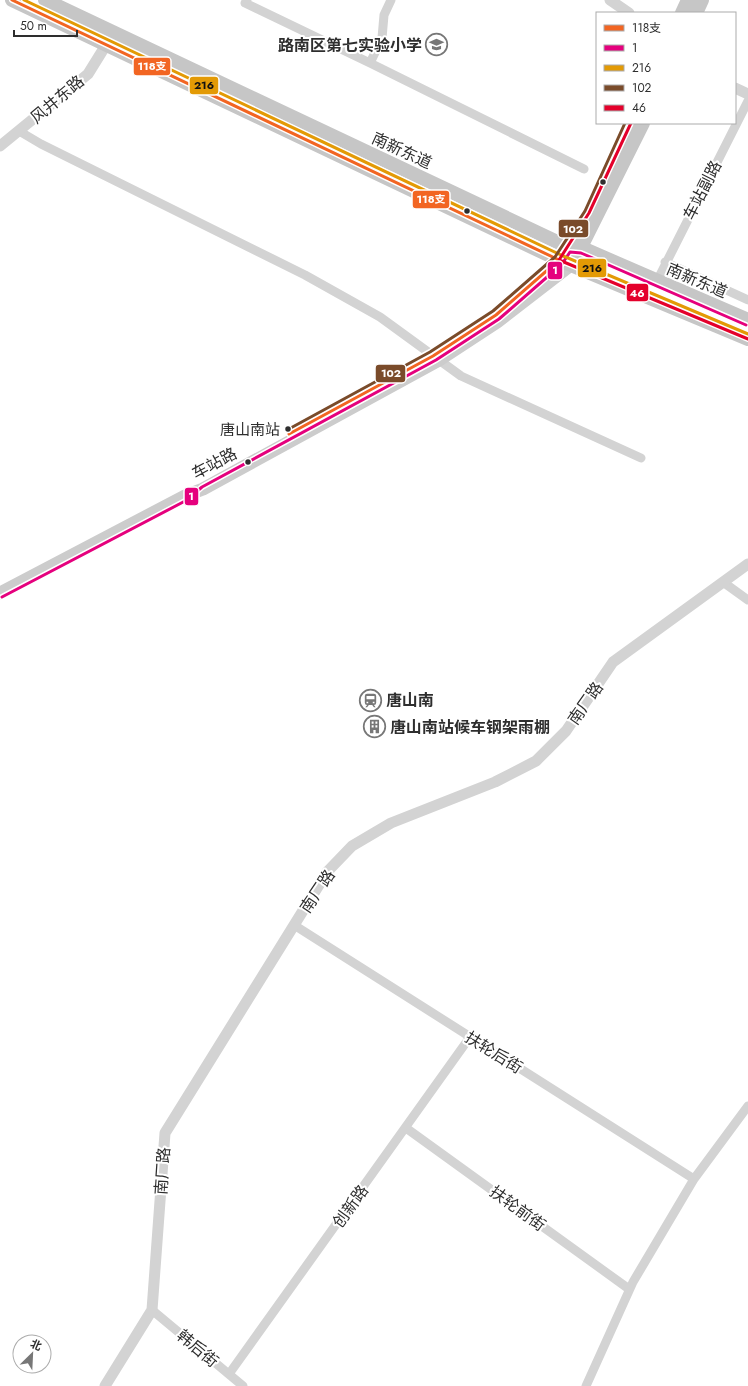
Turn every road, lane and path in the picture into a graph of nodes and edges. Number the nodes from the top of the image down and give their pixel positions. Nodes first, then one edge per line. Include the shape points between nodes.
1 (12, 0) edge
2 (45, 0) edge
3 (247, 0) edge
4 (391, 0) edge
5 (610, 0) edge
6 (688, 0) edge
7 (702, 0) edge
8 (628, 12) edge
9 (682, 12) edge
10 (696, 12) edge
11 (106, 45) junction
12 (370, 63) junction
13 (736, 88) edge
14 (748, 94) edge
15 (748, 101) edge
16 (631, 124) edge
17 (641, 124) edge
18 (19, 131) junction
19 (0, 146) edge
20 (584, 169) dead end
21 (575, 248) junction
22 (566, 262) junction
23 (665, 262) junction
24 (656, 281) junction
25 (748, 300) edge
26 (748, 320) edge
27 (748, 339) edge
28 (436, 358) junction
29 (640, 458) dead end
30 (748, 564) edge
31 (723, 582) junction
32 (0, 593) edge
33 (748, 600) edge
34 (294, 925) junction
35 (470, 1037) junction
36 (748, 1106) edge
37 (406, 1128) junction
38 (694, 1179) junction
39 (630, 1289) junction
40 (152, 1310) junction
41 (229, 1374) junction
42 (105, 1386) edge
43 (243, 1386) edge
44 (586, 1386) edge

1 - 11 main road, 南新东道
2 - 21 main road, 南新东道
3 - 12 street via 245,3
4 - 12 street via 384,15 382,38
5 - 8 street
6 - 9 main road
7 - 10 main road
11 - 18 street, 风井东路 via 88,74
11 - 22 main road, 南新东道
12 - 20 street
13 - 14 street
15 - 23 street, 车站副路
16 - 21 main road, 车站路
17 - 21 main road, 车站路
18 - 19 street, 风井东路
18 - 28 street via 305,275 380,317
21 - 22 main road, 车站路
21 - 24 main road, 南新东道
22 - 27 main road, 南新东道
22 - 28 main road, 车站路
23 - 24 street, 车站副路
23 - 25 street
24 - 26 main road, 南新东道
28 - 29 street via 462,376
28 - 32 main road, 车站路 via 210,485
30 - 31 street, 南厂路
31 - 33 street
31 - 34 street, 南厂路 via 613,662 566,731 536,761 496,782 391,824 352,846 327,872
34 - 35 street, 扶轮后街
34 - 40 street, 南厂路 via 165,1133
35 - 37 street, 创新路
35 - 38 street, 扶轮后街
36 - 38 street
37 - 39 street, 扶轮前街
37 - 41 street, 创新路
38 - 39 street
39 - 44 street
40 - 41 street, 韩后街
40 - 42 street, 南厂路
41 - 43 street, 韩后街

